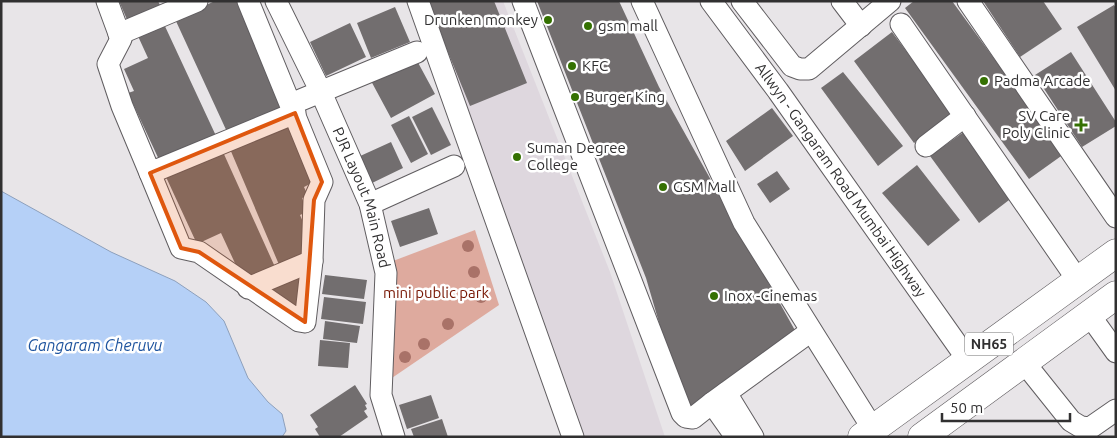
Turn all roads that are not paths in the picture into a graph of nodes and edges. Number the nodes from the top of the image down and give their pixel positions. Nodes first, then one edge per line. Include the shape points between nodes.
1 (107, 1) edge
2 (197, 1) edge
3 (248, 1) edge
4 (276, 1) edge
5 (418, 1) edge
6 (523, 1) edge
7 (642, 1) edge
8 (711, 1) edge
9 (742, 1) edge
10 (842, 1) edge
11 (890, 1) edge
12 (968, 1) edge
13 (902, 24) dead end
14 (861, 26) junction
15 (119, 34) junction
16 (418, 52) dead end
17 (324, 100) junction
18 (295, 114) junction
19 (965, 116) junction
20 (926, 146) dead end
21 (454, 166) dead end
22 (150, 173) junction
23 (370, 204) junction
24 (1116, 217) edge
25 (1116, 252) edge
26 (312, 261) junction
27 (1077, 278) junction
28 (248, 288) junction
29 (1114, 298) edge
30 (1088, 313) junction
31 (811, 331) junction
32 (1116, 352) edge
33 (968, 360) junction
34 (1023, 362) junction
35 (719, 398) junction
36 (1116, 410) edge
37 (1085, 432) edge
38 (868, 433) edge
39 (394, 437) edge
40 (573, 437) edge
41 (736, 437) edge
42 (753, 437) edge
43 (922, 437) edge

1 - 15 street
2 - 15 street
3 - 18 street
4 - 17 street, PJR Layout Main Road
5 - 40 street
6 - 35 street via 682,413 686,418 693,418
7 - 31 street via 744,223
8 - 33 street, Allwyn - Gangaram Road Mumbai Highway via 778,90
9 - 14 street via 792,66 800,69 809,69
10 - 14 street
11 - 14 street
12 - 24 street
13 - 19 street
15 - 22 street via 121,39 108,64
16 - 17 street
17 - 18 street
17 - 23 street, PJR Layout Main Road
18 - 22 street
18 - 26 street via 322,182 314,200
19 - 20 street
19 - 27 street
21 - 23 street
22 - 28 street via 181,248 199,252
23 - 39 street, PJR Layout Main Road via 386,273 381,394
25 - 27 highway, NH65
26 - 28 street
26 - 28 street via 305,322
27 - 33 highway, NH65
29 - 30 highway, NH65
30 - 32 street
30 - 34 highway, NH65
31 - 35 street
31 - 38 street
33 - 38 highway, NH65
34 - 37 street
34 - 43 highway, NH65
35 - 41 street
35 - 42 street
36 - 37 street

